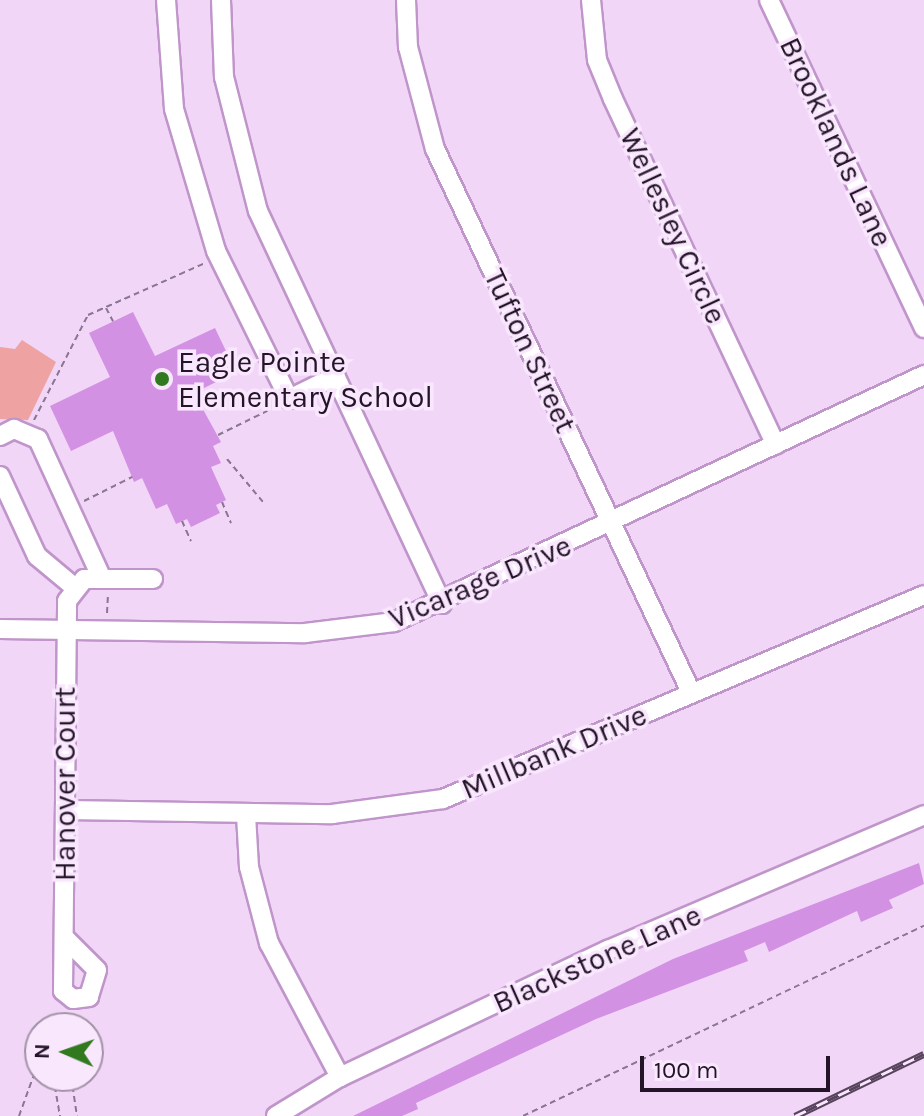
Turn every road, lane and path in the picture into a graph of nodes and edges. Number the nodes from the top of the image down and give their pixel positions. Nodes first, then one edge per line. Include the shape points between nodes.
1 (166, 0) edge
2 (221, 0) edge
3 (406, 0) edge
4 (591, 0) edge
5 (769, 0) edge
6 (203, 264) dead end
7 (105, 307) junction
8 (113, 321) dead end
9 (924, 328) edge
10 (924, 375) edge
11 (336, 376) junction
12 (267, 411) dead end
13 (32, 424) dead end
14 (218, 435) dead end
15 (0, 436) edge
16 (776, 445) junction
17 (227, 459) dead end
18 (0, 476) edge
19 (132, 477) dead end
20 (222, 502) dead end
21 (263, 502) dead end
22 (79, 503) dead end
23 (182, 521) dead end
24 (231, 523) dead end
25 (612, 525) junction
26 (191, 541) dead end
27 (153, 579) dead end
28 (105, 585) junction
29 (73, 586) junction
30 (924, 595) edge
31 (442, 604) junction
32 (107, 613) dead end
33 (0, 629) edge
34 (66, 630) junction
35 (691, 692) junction
36 (67, 810) junction
37 (246, 815) junction
38 (924, 815) edge
39 (924, 926) edge
40 (65, 938) dead end
41 (340, 1077) junction
42 (28, 1092) edge
43 (56, 1092) edge
44 (73, 1092) edge
45 (19, 1116) edge
46 (60, 1116) edge
47 (77, 1116) edge
48 (276, 1116) edge
49 (523, 1116) edge

1 - 11 street via 174,109 216,251 289,399
2 - 11 street via 224,77 241,156 258,211
3 - 25 street, Tufton Street via 418,95 435,149
4 - 16 street, Wellesley Circle via 597,60 613,99
5 - 9 street, Brooklands Lane
6 - 7 path
7 - 8 path
7 - 13 path via 88,315
10 - 16 street, Vicarage Drive
11 - 31 street
12 - 14 path
15 - 28 street via 14,429 38,439
16 - 25 street, Vicarage Drive
17 - 21 path
18 - 29 street via 37,556
19 - 22 path
20 - 24 path
23 - 26 path
25 - 31 street, Vicarage Drive
25 - 35 street, Tufton Street
27 - 28 street
28 - 29 street
28 - 32 path
29 - 34 street, Hanover Court
30 - 35 street, Millbank Drive
31 - 34 street, Vicarage Drive via 394,622 305,633
33 - 34 street, Vicarage Drive
34 - 36 street, Hanover Court
35 - 37 street, Millbank Drive via 534,766 443,799 332,814
36 - 37 street, Millbank Drive
36 - 40 street, Hanover Court
37 - 41 street via 249,867 269,943
38 - 41 street, Blackstone Lane via 608,950
39 - 49 path
41 - 48 street, Blackstone Lane
42 - 45 path
43 - 46 path
44 - 47 path

